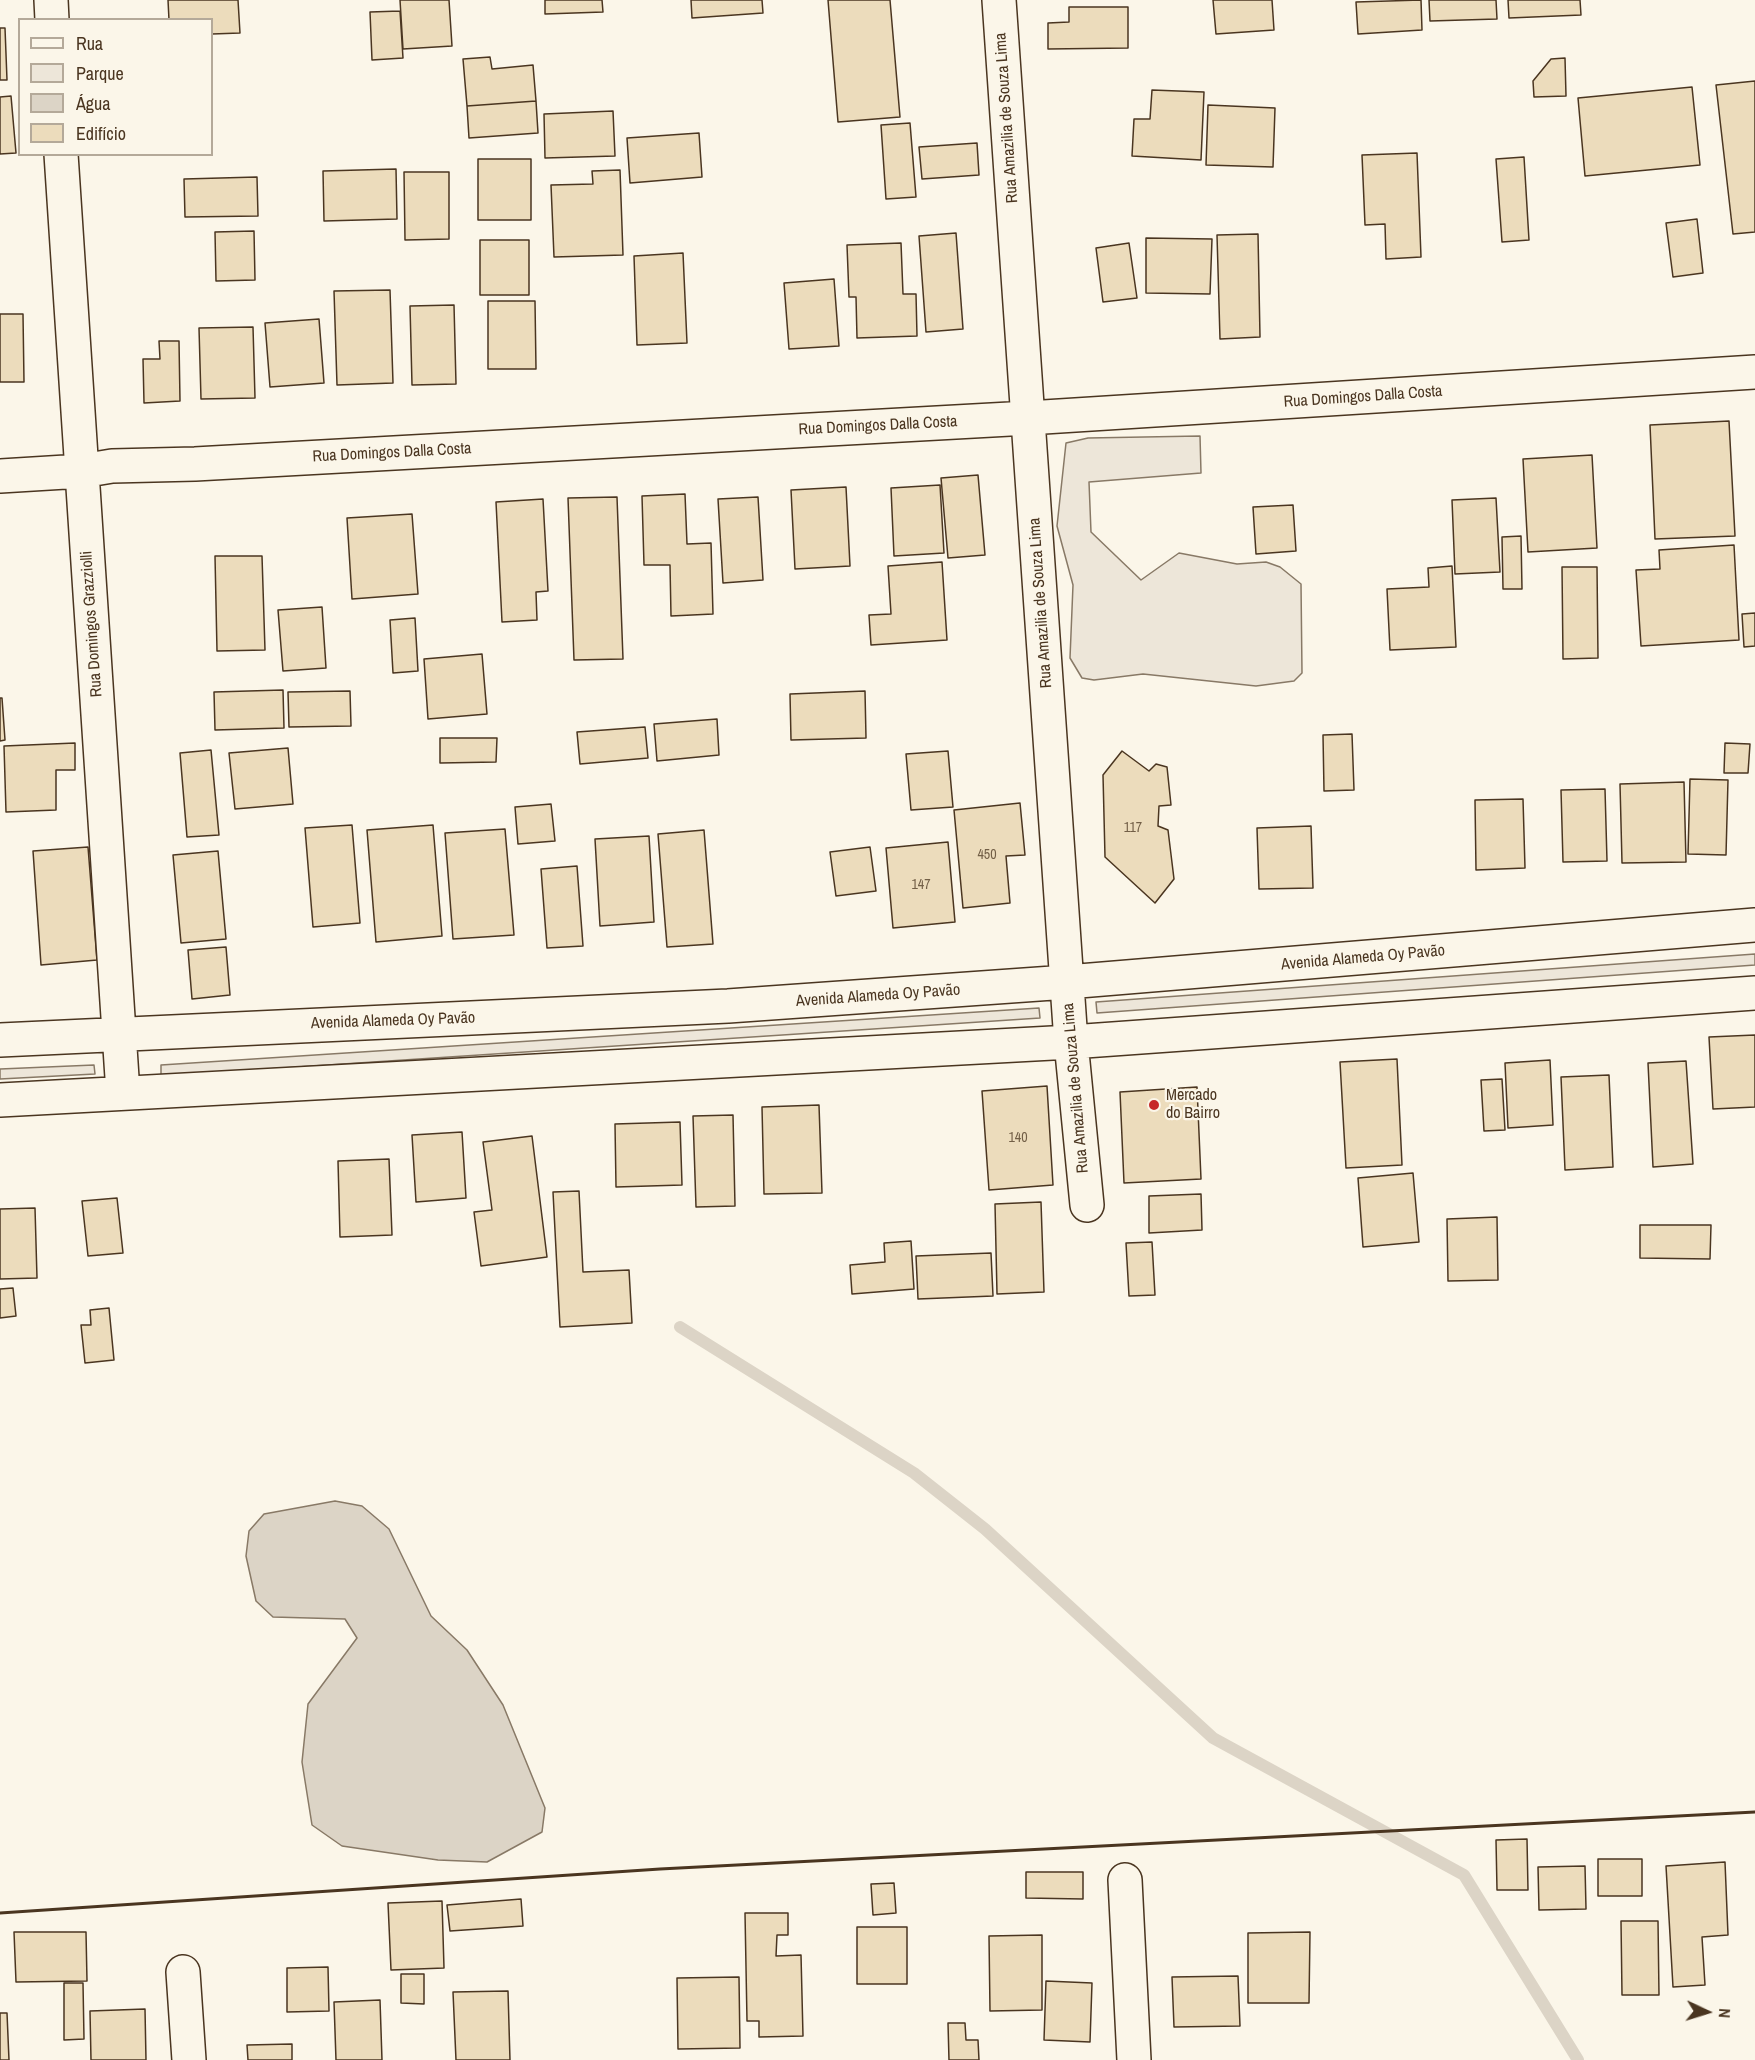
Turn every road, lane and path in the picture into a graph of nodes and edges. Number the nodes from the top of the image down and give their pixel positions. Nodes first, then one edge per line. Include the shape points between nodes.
1 (51, 0) edge
2 (999, 0) edge
3 (52, 18) edge
4 (61, 156) edge
5 (1755, 372) edge
6 (1028, 418) junction
7 (82, 471) junction
8 (0, 476) edge
9 (1755, 925) edge
10 (1067, 982) junction
11 (1755, 993) edge
12 (120, 1034) junction
13 (0, 1040) edge
14 (1071, 1042) junction
15 (123, 1093) junction
16 (0, 1100) edge
17 (1087, 1205) dead end
18 (1125, 1880) dead end
19 (183, 1972) dead end
20 (189, 2060) edge
21 (1134, 2060) edge

1 - 3 street
2 - 6 street, Rua Amazilia de Souza Lima
4 - 7 street, Rua Domingos Grazziolli
5 - 6 street, Rua Domingos Dalla Costa
6 - 7 street, Rua Domingos Dalla Costa via 112,466
6 - 10 street, Rua Amazilia de Souza Lima
7 - 8 street, Rua Domingos Dalla Costa
7 - 12 street, Rua Domingos Grazziolli
9 - 10 street, Avenida Alameda Oy Pavão
10 - 12 street, Avenida Alameda Oy Pavão via 728,1006
10 - 14 street, Rua Amazilia de Souza Lima
11 - 14 street
12 - 13 street, Avenida Alameda Oy Pavão
12 - 15 street, Rua Domingos Grazziolli
14 - 15 street
14 - 17 street, Rua Amazilia de Souza Lima
15 - 16 street
18 - 21 street
19 - 20 street

